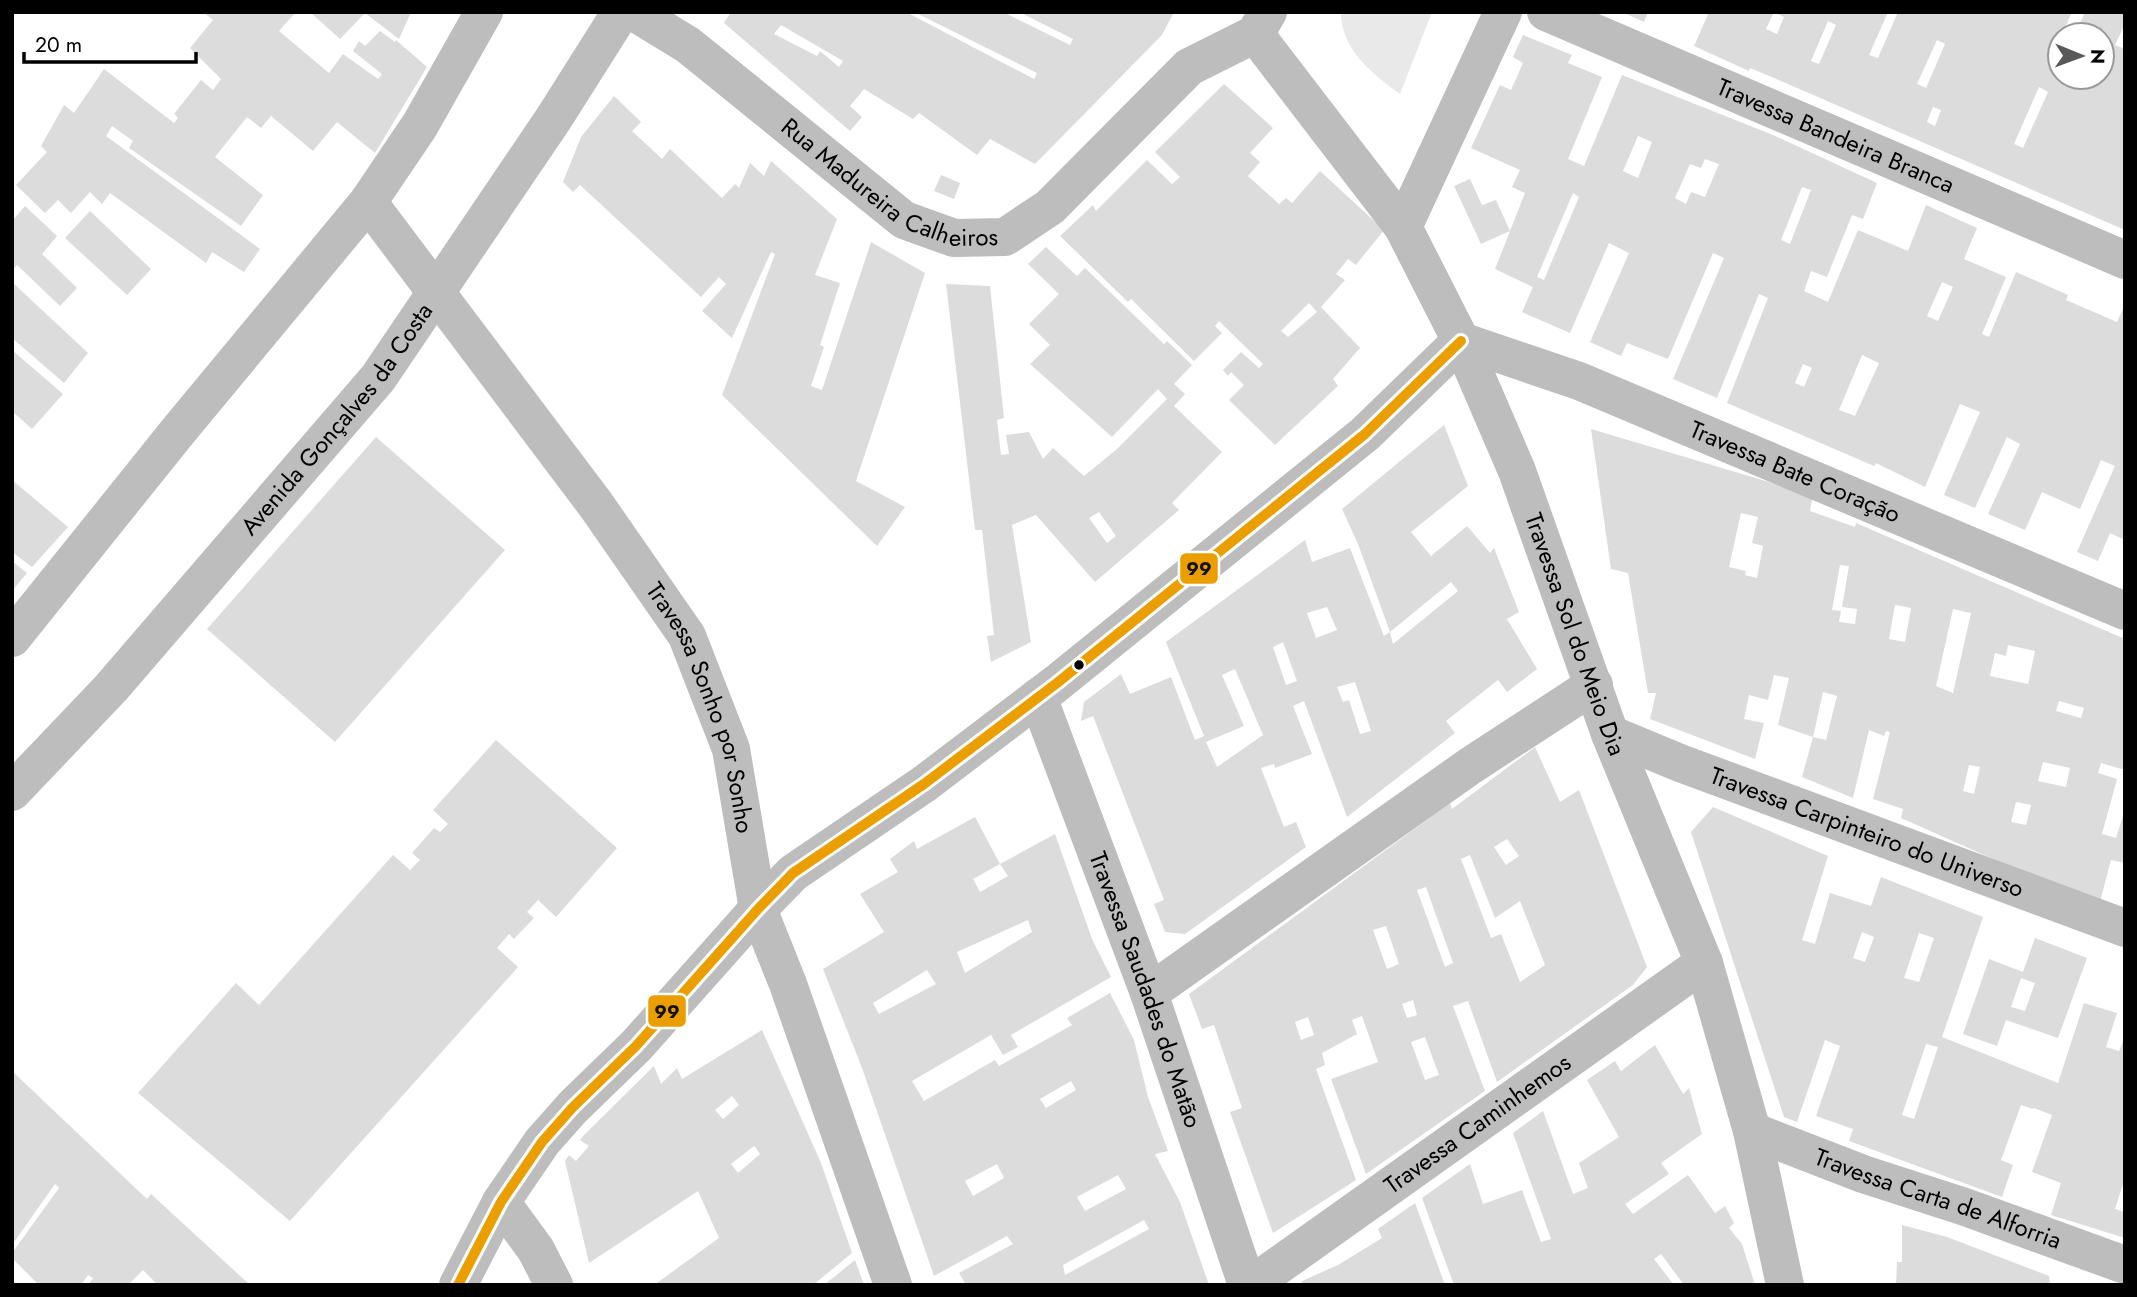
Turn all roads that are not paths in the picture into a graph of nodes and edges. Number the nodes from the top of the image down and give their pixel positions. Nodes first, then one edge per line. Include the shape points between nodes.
1 (484, 12) edge
2 (621, 12) edge
3 (634, 12) edge
4 (1503, 12) edge
5 (1546, 12) edge
6 (1261, 23) edge
7 (368, 202) junction
8 (1403, 227) junction
9 (2125, 260) edge
10 (436, 292) junction
11 (1461, 341) junction
12 (2125, 611) edge
13 (12, 638) edge
14 (1594, 685) junction
15 (1038, 697) junction
16 (1610, 734) junction
17 (12, 792) edge
18 (758, 909) junction
19 (2125, 928) edge
20 (1704, 963) junction
21 (1149, 993) junction
22 (1752, 1131) junction
23 (501, 1202) junction
24 (2125, 1265) edge
25 (458, 1285) edge
26 (554, 1285) edge
27 (893, 1285) edge
28 (1250, 1285) edge
29 (1786, 1285) edge

1 - 7 street
2 - 10 street, Avenida Gonçalves da Costa
3 - 6 street, Rua Madureira Calheiros via 688,45 904,220 954,238 1005,237 1050,208 1189,67
4 - 8 street
5 - 9 street, Travessa Bandeira Branca
6 - 8 street, Travessa Sol do Meio Dia
7 - 10 street, Travessa Sonho por Sonho
7 - 13 street
8 - 11 street, Travessa Sol do Meio Dia
10 - 17 street, Avenida Gonçalves da Costa via 378,378 111,688
10 - 18 street, Travessa Sonho por Sonho via 687,636 731,749
11 - 12 street, Travessa Bate Coração via 1579,381
11 - 14 street, Travessa Sol do Meio Dia via 1517,471
11 - 15 street via 1365,434
14 - 16 street, Travessa Sol do Meio Dia
14 - 21 street via 1470,766
15 - 18 street via 924,784 793,873
15 - 21 street, Travessa Saudades do Matão
16 - 19 street, Travessa Carpinteiro do Universo
16 - 20 street, Travessa Sol do Meio Dia
18 - 23 street via 636,1046 542,1142
18 - 27 street, Travessa Sonho por Sonho
20 - 22 street, Travessa Sol do Meio Dia
20 - 28 street, Travessa Caminhemos
21 - 28 street, Travessa Saudades do Matão
22 - 24 street, Travessa Carta de Alforria
22 - 29 street, Travessa Sol do Meio Dia
23 - 25 street
23 - 26 street via 536,1250

